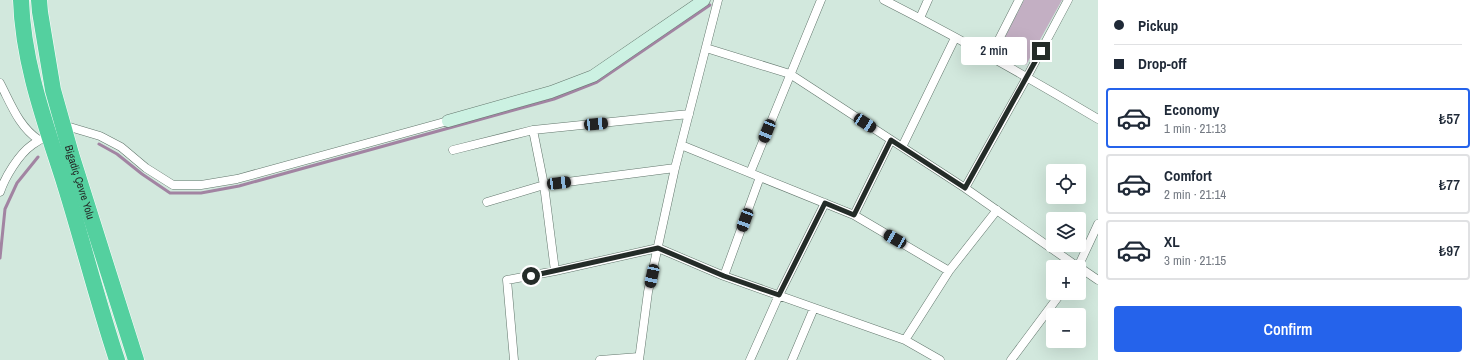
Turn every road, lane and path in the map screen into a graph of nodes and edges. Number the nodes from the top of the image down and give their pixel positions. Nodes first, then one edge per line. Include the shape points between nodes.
1 (21, 0) edge
2 (39, 0) edge
3 (704, 0) edge
4 (718, 0) edge
5 (821, 0) edge
6 (884, 0) edge
7 (928, 0) edge
8 (1019, 0) edge
9 (1068, 0) edge
10 (920, 18) junction
11 (955, 38) junction
12 (706, 48) junction
13 (990, 57) junction
14 (790, 74) junction
15 (1027, 77) junction
16 (0, 83) edge
17 (689, 114) junction
18 (1098, 119) edge
19 (448, 121) joint
20 (63, 125) junction
21 (533, 130) junction
22 (44, 138) junction
23 (891, 140) junction
24 (681, 145) junction
25 (902, 148) junction
26 (453, 150) dead end
27 (675, 168) junction
28 (750, 173) junction
29 (760, 177) junction
30 (544, 185) junction
31 (965, 188) junction
32 (0, 192) edge
33 (487, 202) dead end
34 (825, 203) junction
35 (997, 210) junction
36 (854, 215) junction
37 (1098, 224) edge
38 (658, 248) junction
39 (1069, 260) edge
40 (1082, 260) edge
41 (555, 271) junction
42 (949, 271) junction
43 (1086, 272) edge
44 (724, 276) junction
45 (1098, 280) edge
46 (779, 295) junction
47 (1056, 300) edge
48 (814, 308) junction
49 (905, 340) junction
50 (639, 358) edge
51 (117, 360) edge
52 (136, 360) edge
53 (514, 360) edge
54 (600, 360) edge
55 (750, 360) edge
56 (792, 360) edge
57 (940, 360) edge
58 (1011, 360) edge

1 - 22 highway, Bigadiç Çevre Yolu via 22,24
2 - 20 highway, Bigadiç Çevre Yolu via 53,90
3 - 19 street via 593,76 551,92
4 - 12 street
5 - 14 street
6 - 10 street
7 - 10 street
8 - 13 street
9 - 15 street
10 - 11 street
11 - 13 street
11 - 25 street
12 - 14 street
12 - 17 street
13 - 15 street
14 - 23 street
14 - 28 street
15 - 18 street
15 - 31 street
16 - 22 street via 21,124 32,136
17 - 21 street
17 - 24 street
19 - 20 street via 237,179 201,185 173,185 100,136
20 - 52 highway, Bigadiç Çevre Yolu
21 - 26 street
21 - 30 street
22 - 32 street via 25,151
22 - 51 highway, Bigadiç Çevre Yolu via 65,185
23 - 25 street
23 - 36 street
24 - 27 street
24 - 28 street
25 - 31 street
27 - 30 street
27 - 38 street
28 - 29 street
29 - 34 street
29 - 44 street
30 - 33 street
30 - 41 street
31 - 35 street
34 - 36 street
34 - 46 street
35 - 39 street
35 - 42 street
36 - 42 street
37 - 40 street
38 - 41 street
38 - 44 street
38 - 50 street via 648,292
41 - 53 street via 507,280
42 - 49 street
43 - 45 street
44 - 46 street
46 - 48 street
46 - 55 street
47 - 58 street
48 - 49 street
48 - 56 street
49 - 57 street
50 - 54 street

